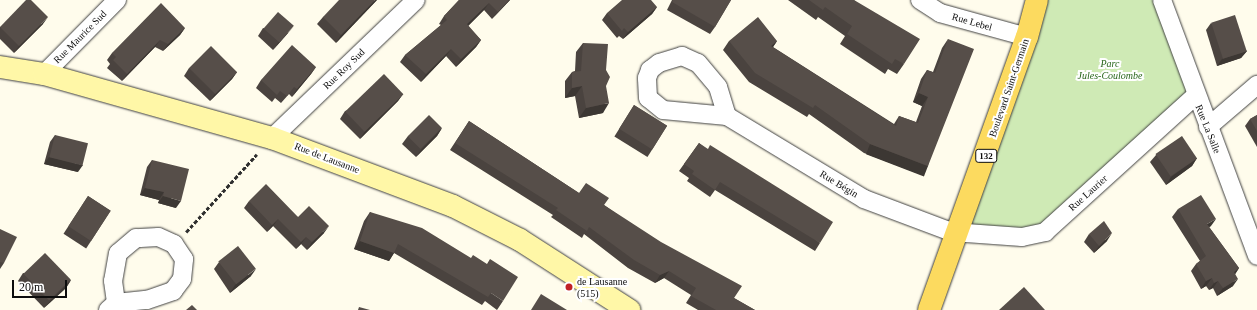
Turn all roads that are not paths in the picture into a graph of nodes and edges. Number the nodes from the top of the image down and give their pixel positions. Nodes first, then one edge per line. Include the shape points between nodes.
1 (117, 0) edge
2 (416, 0) edge
3 (920, 0) edge
4 (1037, 0) edge
5 (1162, 0) edge
6 (1027, 37) junction
7 (0, 67) edge
8 (44, 74) junction
9 (1257, 85) edge
10 (1195, 96) junction
11 (727, 116) junction
12 (1208, 127) junction
13 (272, 138) junction
14 (958, 233) junction
15 (1257, 256) edge
16 (112, 307) edge
17 (629, 310) edge
18 (929, 310) edge

1 - 8 street, Rue Maurice Sud
2 - 13 street, Rue Roy Sud
3 - 6 street, Rue Lebel via 940,13
4 - 6 main road, Boulevard Saint-Germain / 132
5 - 10 street, Rue La Salle
6 - 14 main road, Boulevard Saint-Germain / 132
7 - 8 street, Rue de Lausanne
8 - 13 street, Rue de Lausanne
9 - 12 street
10 - 12 street, Rue La Salle
10 - 14 street, Rue Laurier via 1044,232 1022,237
11 - 11 street, Rue Bégin via 718,87 698,63 682,56 659,63 650,70 647,78 648,98 663,110
11 - 14 street, Rue Bégin via 864,199
12 - 15 street, Rue La Salle
13 - 17 street, Rue de Lausanne via 453,206 520,240
14 - 18 main road, Boulevard Saint-Germain / 132
16 - 16 street via 118,253 136,238 158,238 174,244 184,259 182,278 172,291 147,300

